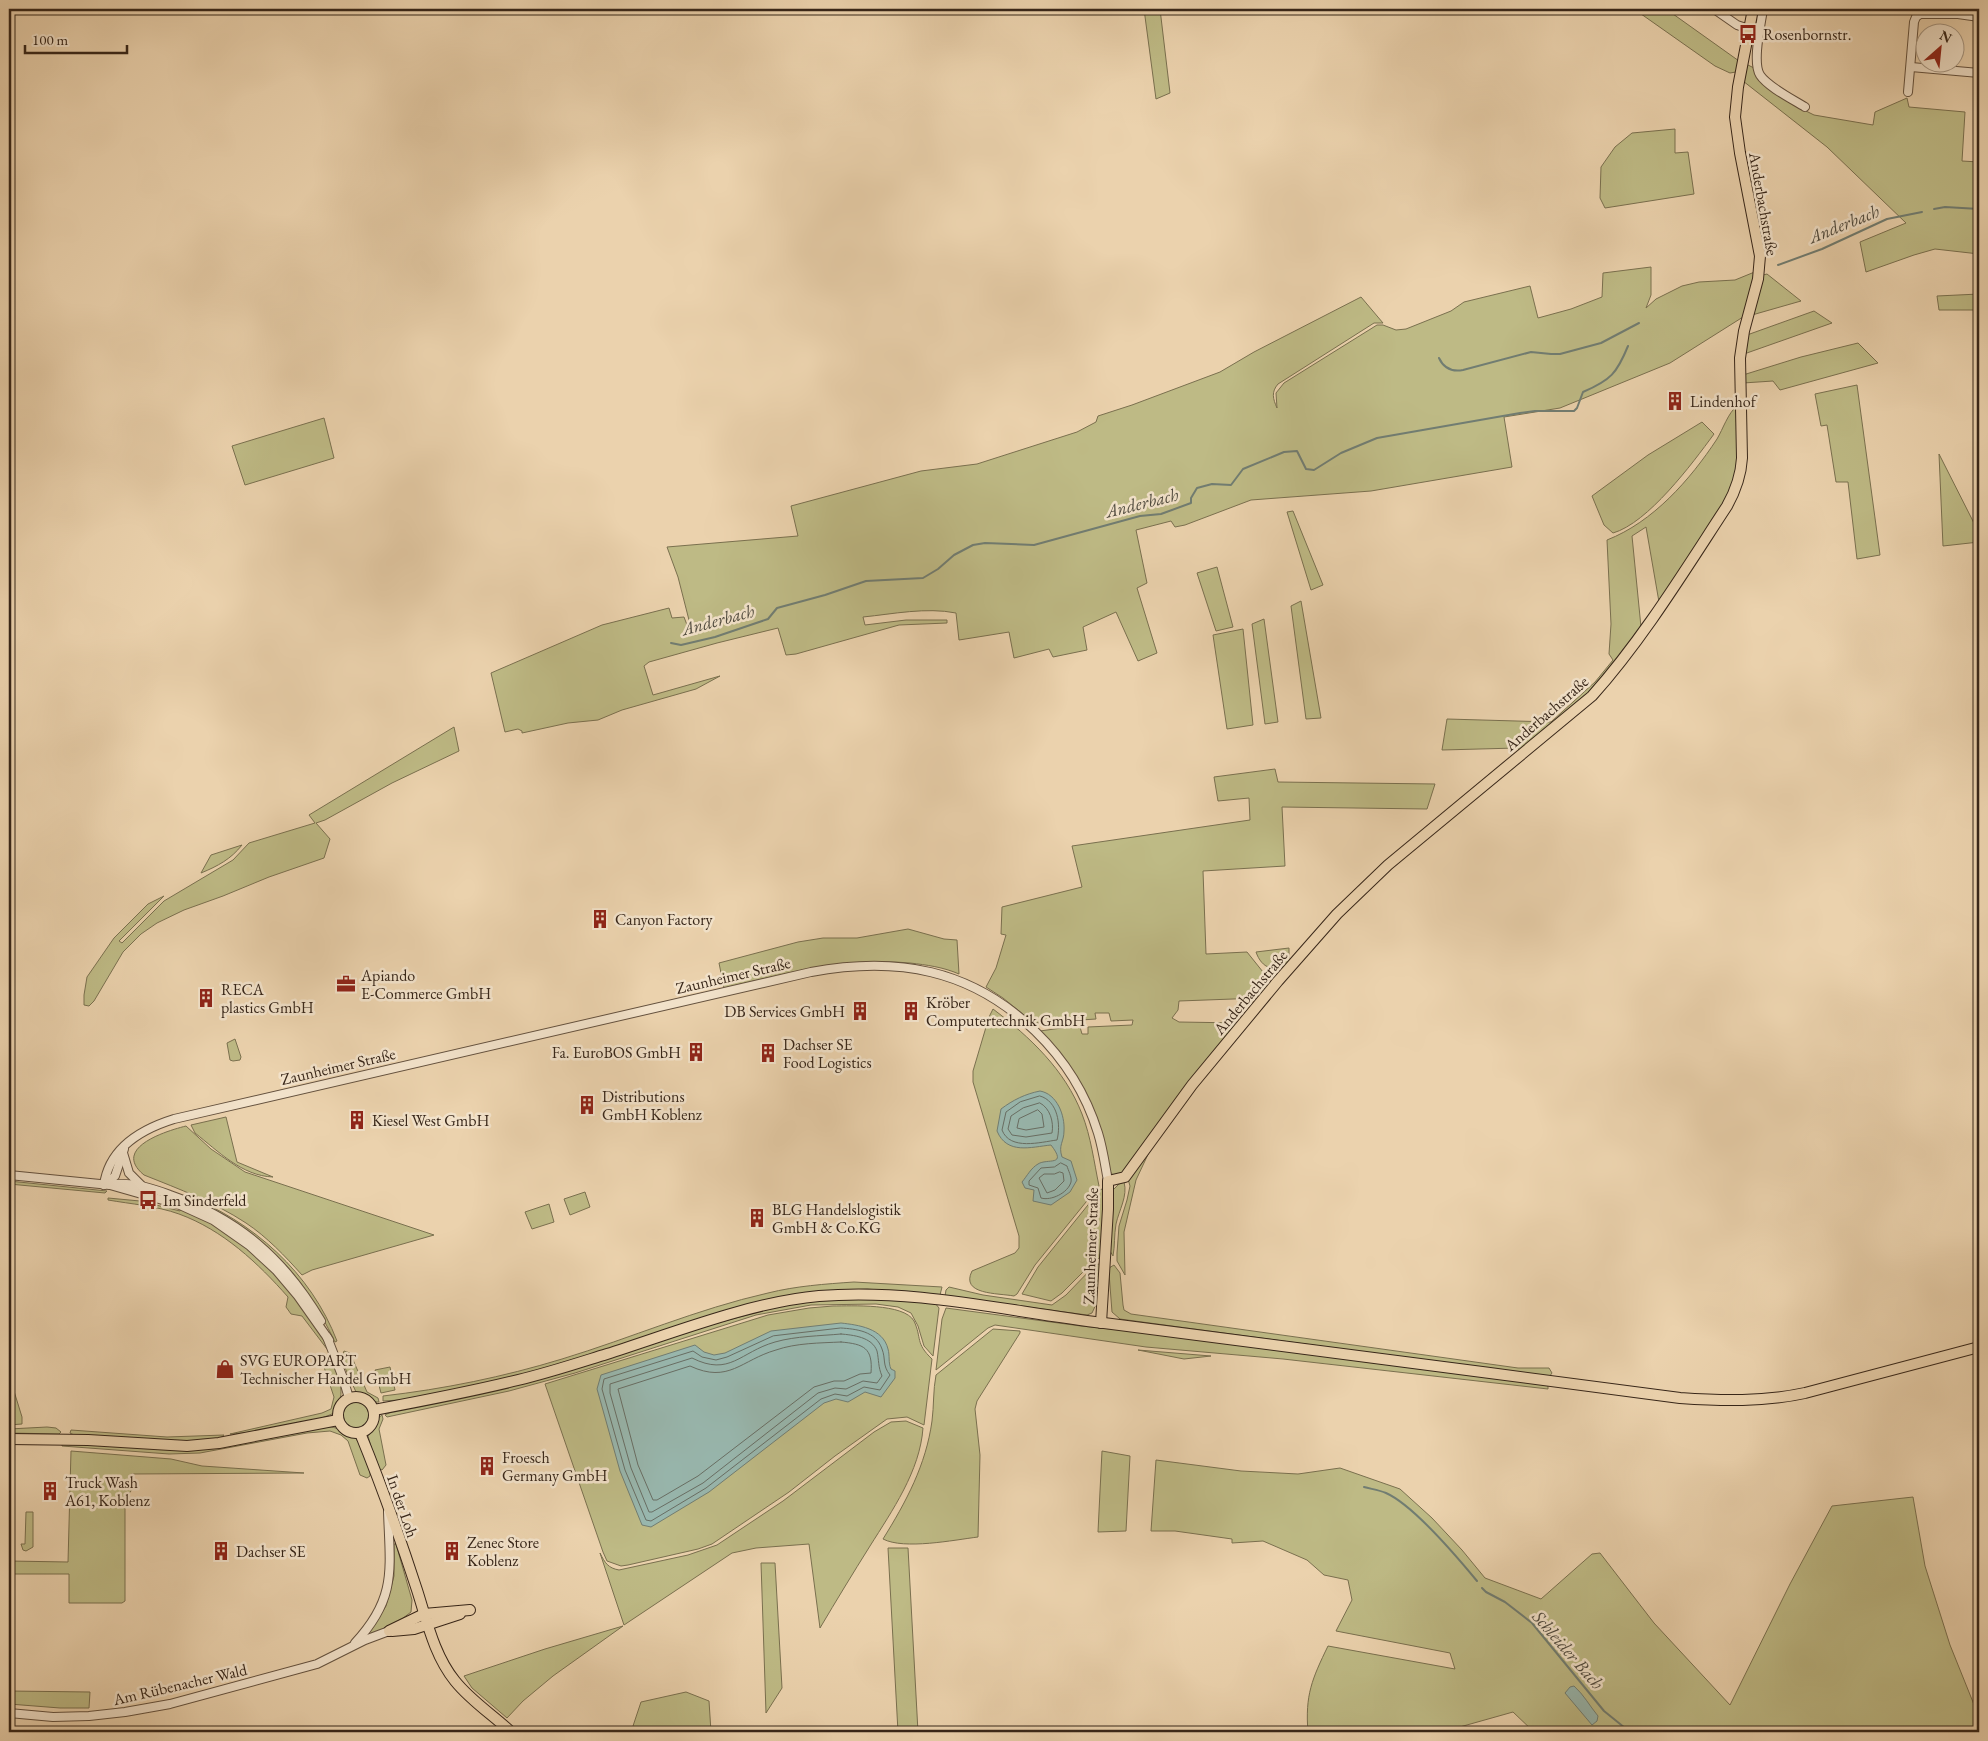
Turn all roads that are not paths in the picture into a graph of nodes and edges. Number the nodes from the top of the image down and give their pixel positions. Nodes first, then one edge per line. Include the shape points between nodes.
1 (1714, 9) edge
2 (1752, 9) edge
3 (1763, 9) edge
4 (1979, 17) edge
5 (1749, 29) junction
6 (1911, 67) junction
7 (1979, 73) edge
8 (1908, 92) dead end
9 (1805, 107) dead end
10 (125, 1148) junction
11 (9, 1175) edge
12 (1108, 1181) junction
13 (107, 1185) junction
14 (145, 1188) junction
15 (1101, 1323) junction
16 (329, 1340) junction
17 (1979, 1348) edge
18 (349, 1398) junction
19 (374, 1410) junction
20 (338, 1420) junction
21 (360, 1433) junction
22 (9, 1439) edge
23 (387, 1507) junction
24 (424, 1614) junction
25 (427, 1625) junction
26 (389, 1631) junction
27 (352, 1647) junction
28 (9, 1713) edge
29 (511, 1732) edge

1 - 5 street
2 - 5 main road, Anderbachstraße
3 - 9 street via 1757,53 1760,74 1768,83
4 - 6 street via 1920,14 1914,22
5 - 12 main road, Anderbachstraße via 1738,87 1736,130 1758,242 1760,269 1741,353 1742,458 1739,481 1730,501 1650,620 1592,696 1388,865 1337,914 1192,1085 1125,1177
6 - 7 street
6 - 8 street
10 - 12 street, Zaunheimer Straße via 145,1130 184,1116 802,974 839,967 880,965 930,972 958,980 989,994 1025,1022 1063,1062 1083,1096 1099,1135
10 - 13 street via 115,1176
10 - 14 street via 129,1173
11 - 13 street
12 - 15 main road, Zaunheimer Straße
13 - 14 street via 120,1183
13 - 16 street via 186,1208 233,1233 287,1282
14 - 16 street via 208,1211 257,1243 283,1267 304,1294
15 - 17 main road via 1721,1401 1796,1395
15 - 19 main road via 904,1295 816,1296 724,1317 520,1380
16 - 18 street
18 - 19 main road via 364,1398
18 - 20 main road via 340,1407
19 - 21 main road via 372,1424
20 - 21 main road via 349,1432
20 - 22 main road via 204,1445
21 - 23 main road, In der Loh
23 - 24 main road, In der Loh
23 - 27 street, Am Rübenacher Wald via 390,1564 385,1599 372,1624
24 - 25 main road, In der Loh
24 - 25 main road via 470,1610
24 - 26 main road
25 - 26 main road
25 - 29 main road, In der Loh via 455,1681
26 - 27 street, Am Rübenacher Wald
27 - 28 street, Am Rübenacher Wald via 304,1668 142,1710 71,1717

